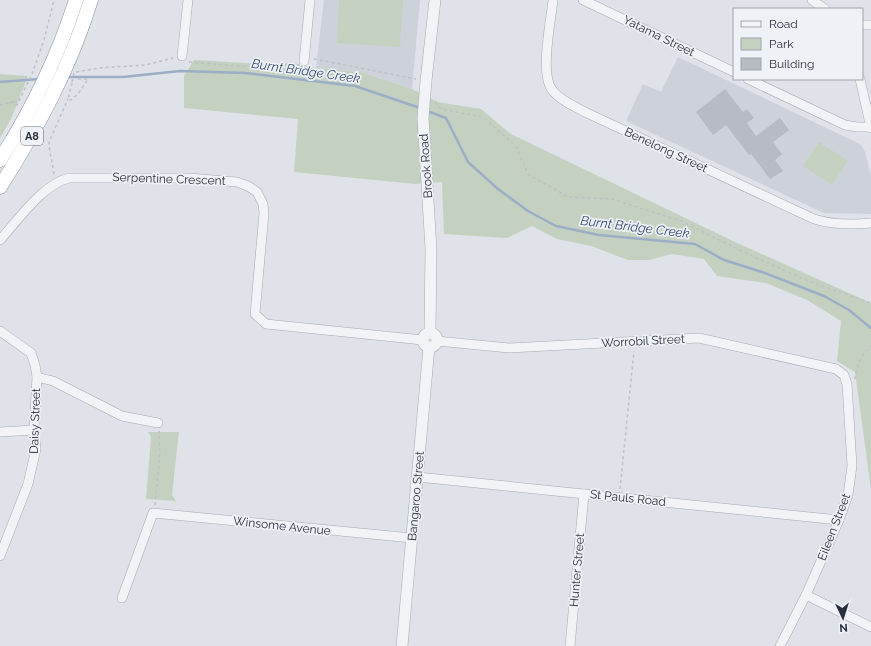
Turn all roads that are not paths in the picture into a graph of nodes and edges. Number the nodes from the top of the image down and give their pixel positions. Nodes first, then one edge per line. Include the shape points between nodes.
1 (76, 0) edge
2 (91, 0) edge
3 (188, 0) edge
4 (310, 0) edge
5 (435, 0) edge
6 (553, 0) edge
7 (584, 0) edge
8 (812, 0) edge
9 (824, 8) edge
10 (182, 56) road end
11 (304, 61) road end
12 (733, 72) edge
13 (750, 80) edge
14 (860, 80) edge
15 (871, 127) edge
16 (0, 160) edge
17 (0, 187) edge
18 (871, 223) edge
19 (0, 240) edge
20 (0, 331) edge
21 (430, 340) junction
22 (844, 375) joint
23 (37, 377) junction
24 (158, 423) road end
25 (34, 430) junction
26 (0, 432) edge
27 (418, 477) junction
28 (584, 494) junction
29 (839, 520) junction
30 (412, 538) junction
31 (0, 556) edge
32 (806, 595) junction
33 (122, 598) dead end
34 (871, 627) edge
35 (402, 646) edge
36 (570, 646) edge
37 (780, 646) edge

1 - 16 highway, A8 via 45,78
2 - 17 highway, A8 via 67,77
3 - 10 street
4 - 11 street
5 - 21 street, Brook Road via 426,81 428,102 423,118 431,249
6 - 18 street, Benelong Street via 546,62 547,76 551,90 562,99 814,219 826,223
7 - 12 street, Yatama Street
8 - 9 street
13 - 15 street via 845,125 857,128
14 - 15 street
19 - 21 street, Serpentine Crescent via 43,193 56,182 69,178 189,178 237,182 253,189 263,204 255,314 266,324
20 - 23 street via 31,354
21 - 22 street, Worrobil Street via 509,348 699,338 836,369
21 - 27 street, Bangaroo Street
22 - 29 street, Eileen Street via 847,384 852,466 848,495
23 - 24 street via 52,381 122,416
23 - 25 street, Daisy Street
25 - 26 street
25 - 31 street, Daisy Street via 36,449 28,484
27 - 28 street, St Pauls Road
27 - 30 street, Bangaroo Street
28 - 29 street, St Pauls Road
28 - 36 street, Hunter Street
29 - 32 street, Eileen Street
30 - 33 street, Winsome Avenue via 153,513
30 - 35 street, Bangaroo Street
32 - 34 street
32 - 37 street, Eileen Street

